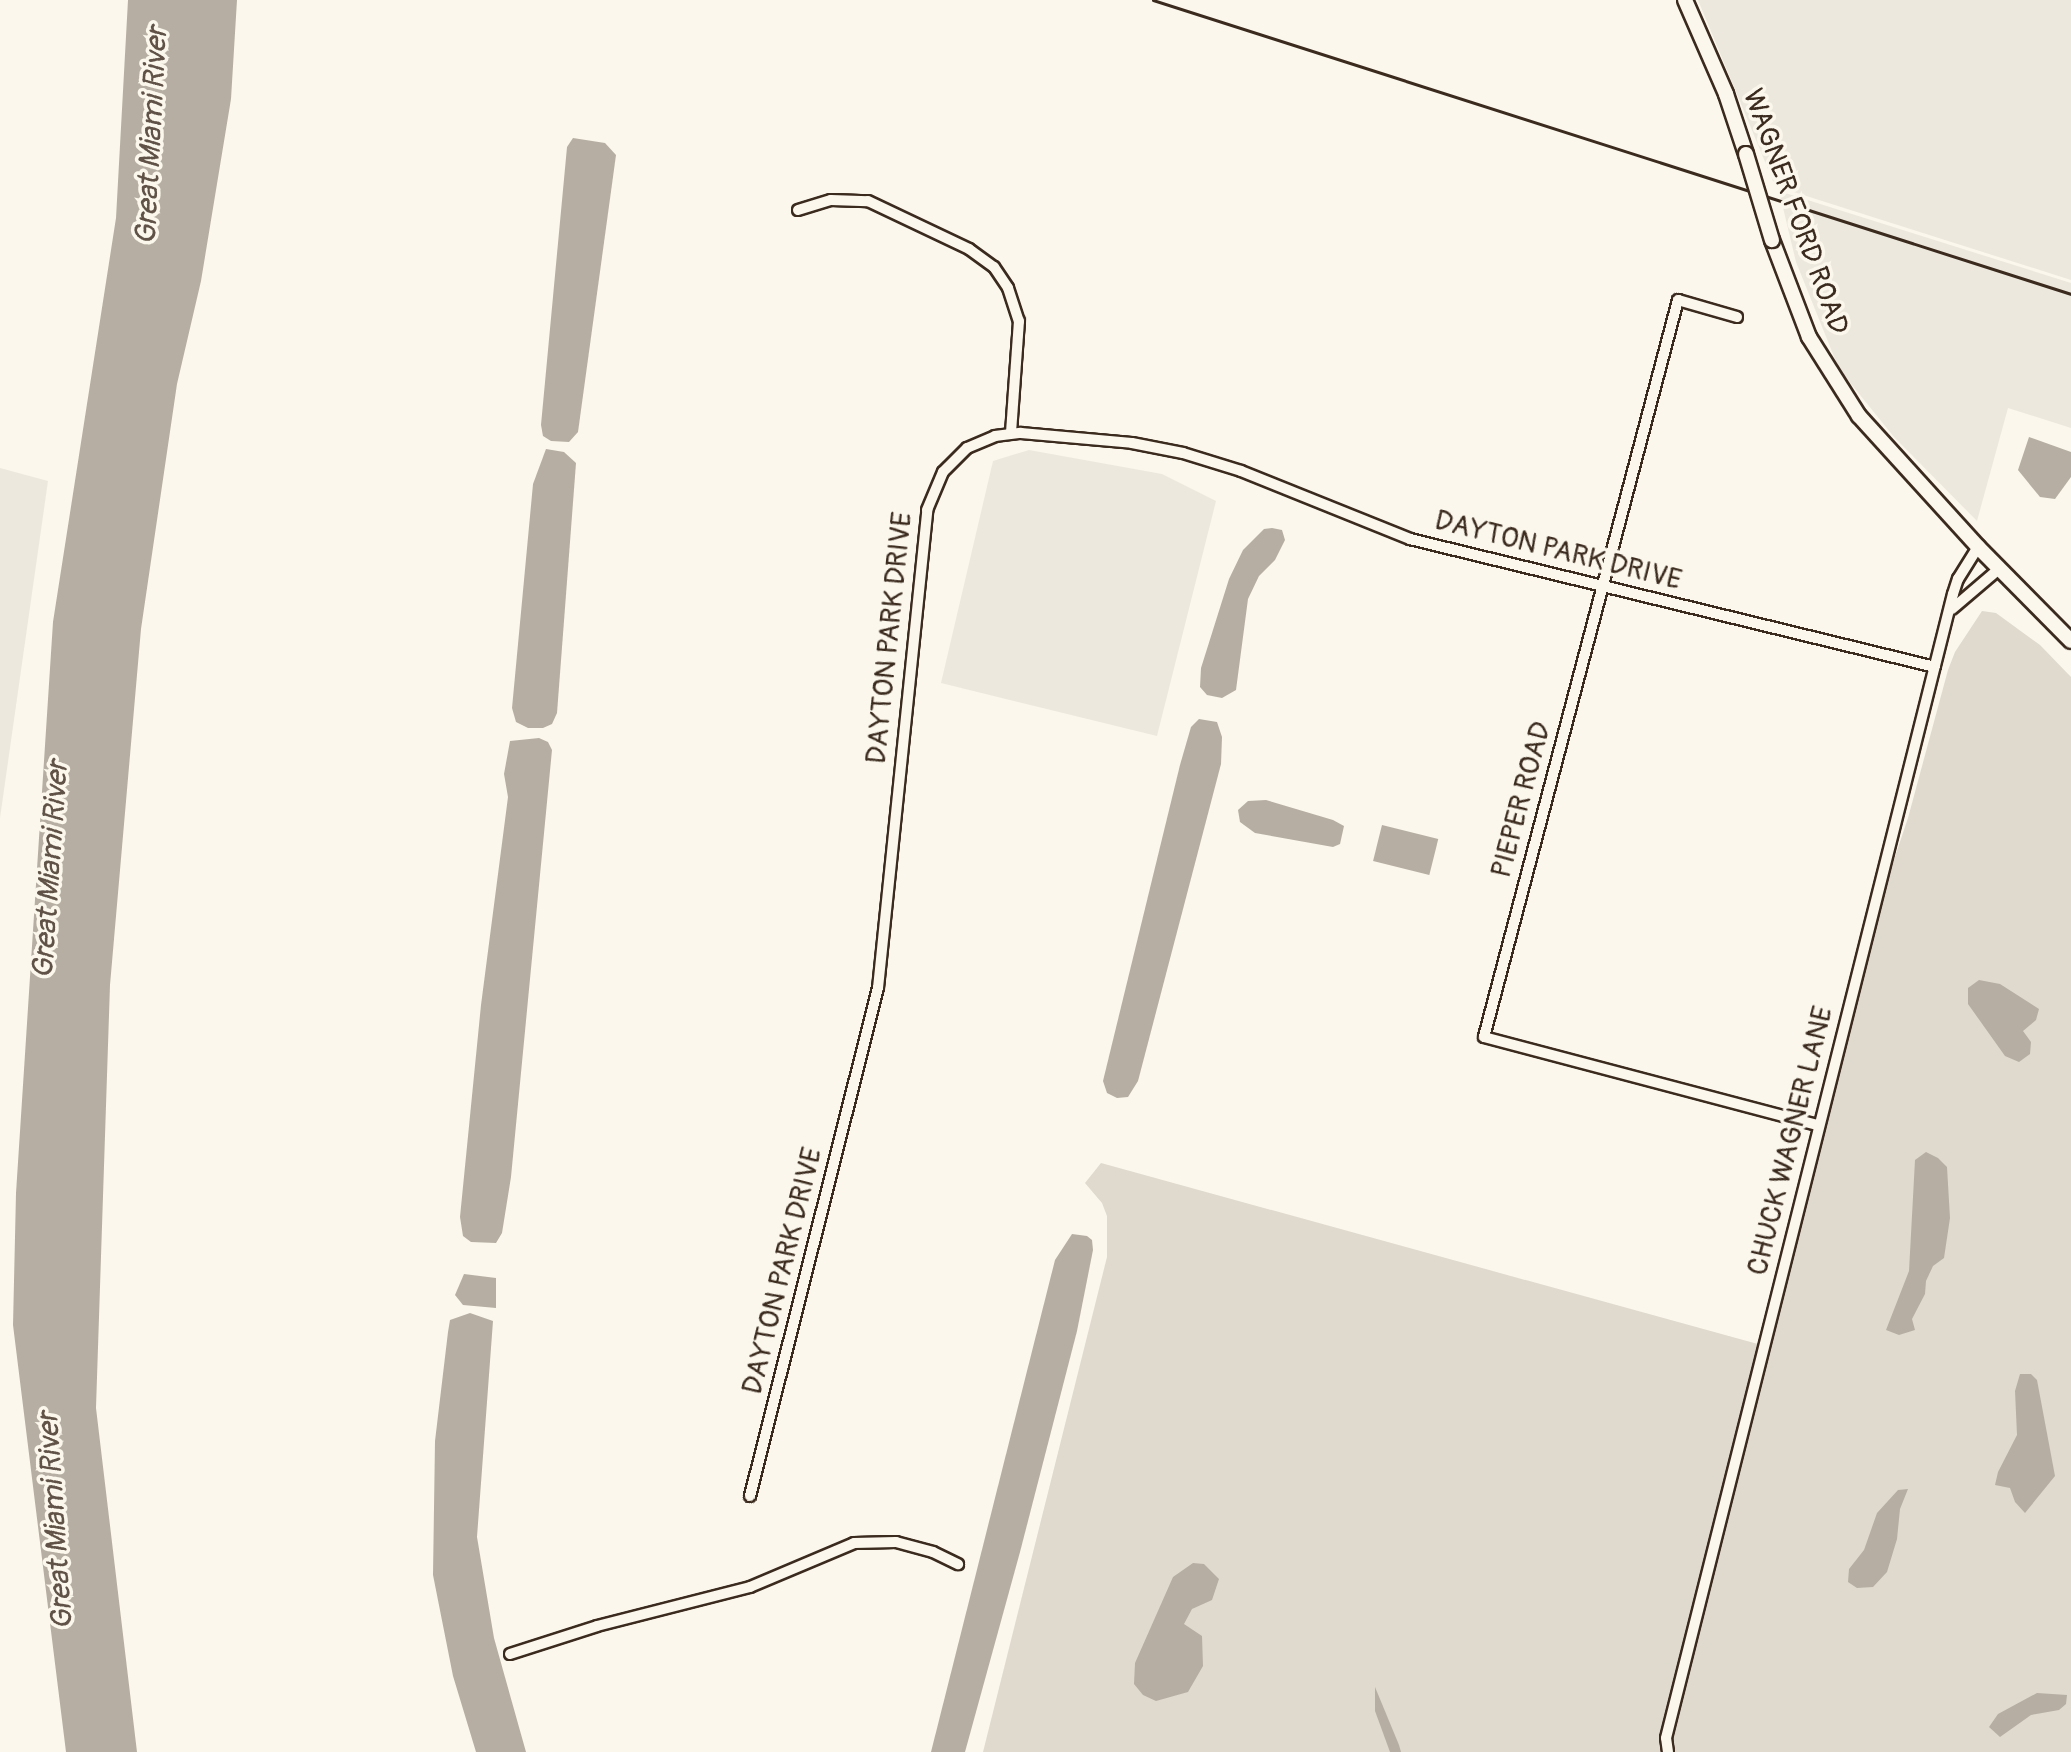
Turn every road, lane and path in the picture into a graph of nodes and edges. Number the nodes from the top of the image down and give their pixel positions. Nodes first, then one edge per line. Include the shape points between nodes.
1 (1685, 0) edge
2 (798, 210) dead end
3 (1737, 317) dead end
4 (1011, 433) junction
5 (1978, 547) junction
6 (2000, 568) junction
7 (1602, 588) junction
8 (1952, 609) junction
9 (2071, 641) edge
10 (1935, 667) junction
11 (1818, 1125) junction
12 (750, 1496) dead end
13 (958, 1564) dead end
14 (510, 1654) dead end
15 (1668, 1752) edge

1 - 5 main road, WAGNER FORD ROAD, bridge via 1726,94 1809,337 1875,435
2 - 4 street via 831,200 868,201 956,242 994,267 1019,321
3 - 7 street, PIEPER ROAD via 1678,300
4 - 7 street, DAYTON PARK DRIVE via 1132,443 1183,453 1410,539
4 - 12 street, DAYTON PARK DRIVE via 960,453 930,498 878,988
5 - 6 main road, WAGNER FORD ROAD
5 - 8 street, CHUCK WAGNER LANE via 1958,579
6 - 8 street
6 - 9 main road, WAGNER FORD ROAD
7 - 10 street, DAYTON PARK DRIVE
7 - 11 street, PIEPER ROAD via 1484,1037
8 - 10 street, CHUCK WAGNER LANE
10 - 11 street, CHUCK WAGNER LANE
11 - 15 street, CHUCK WAGNER LANE via 1666,1738
13 - 14 street via 896,1542 854,1543 750,1587

